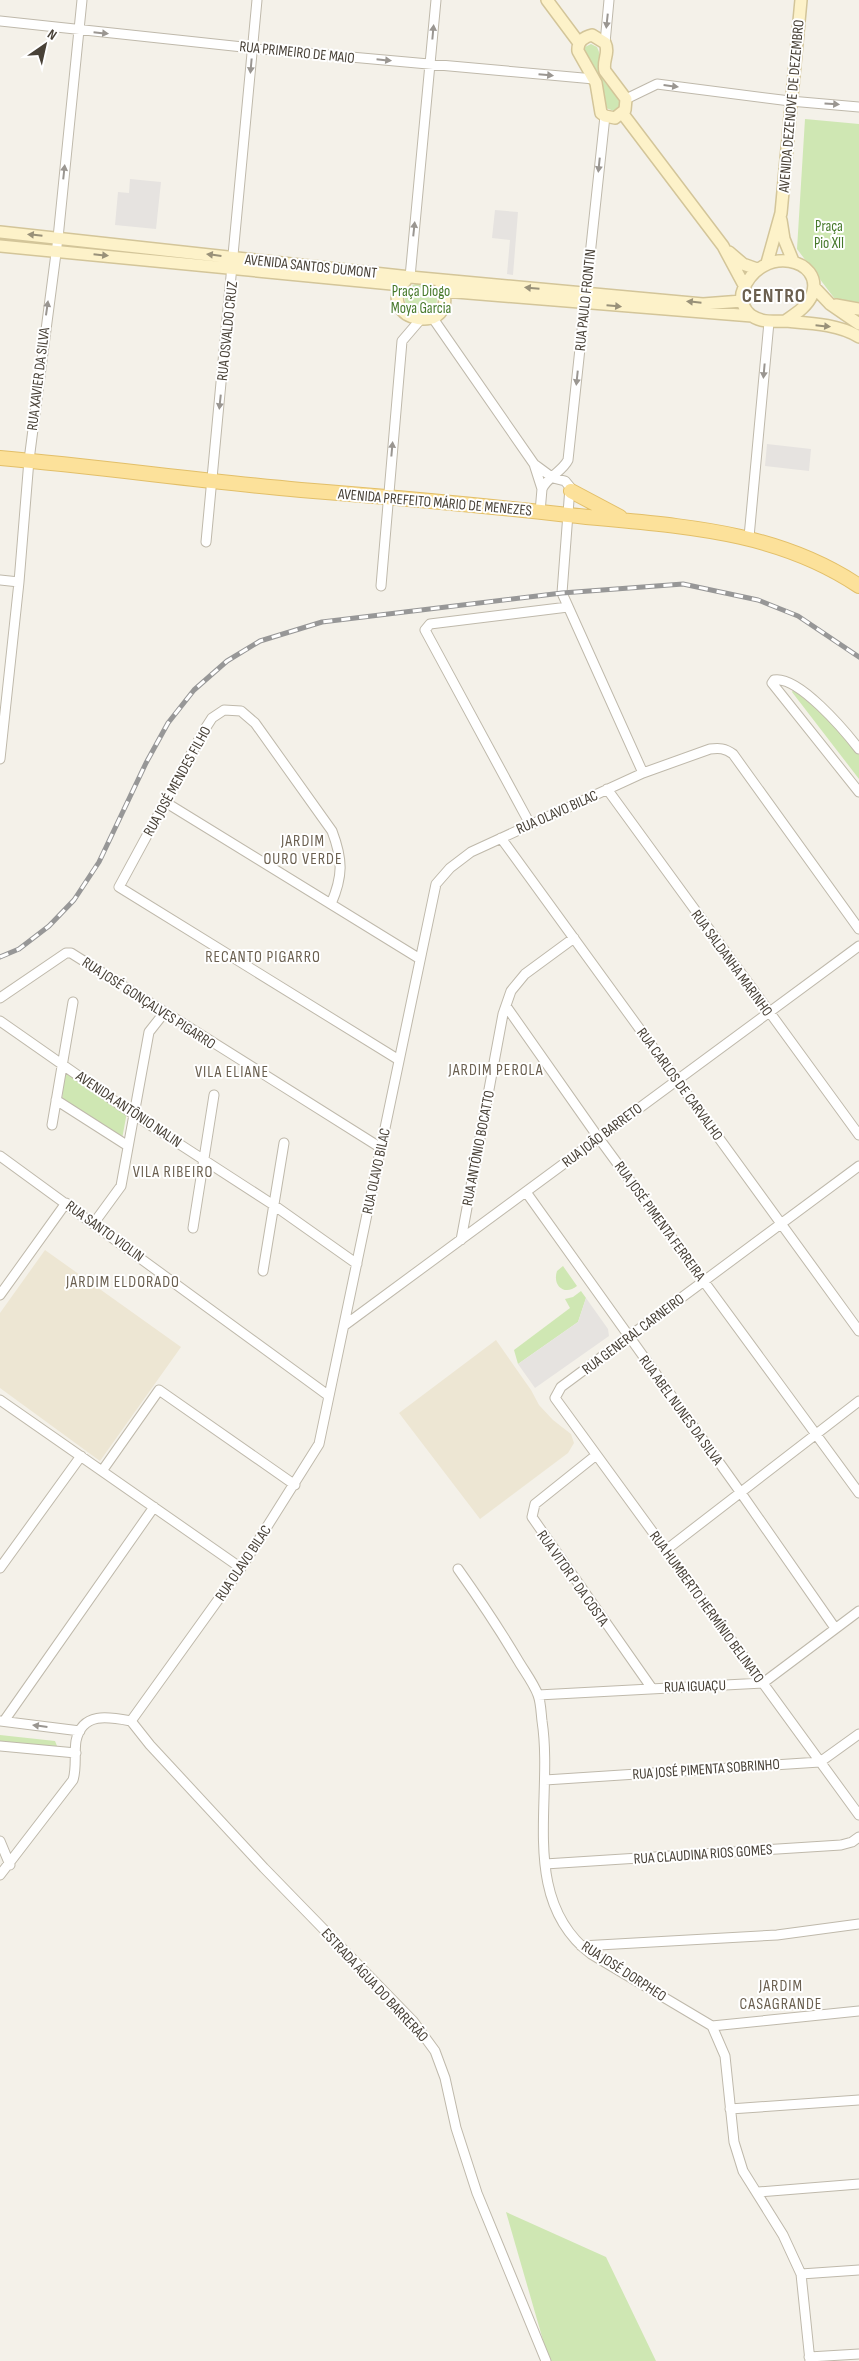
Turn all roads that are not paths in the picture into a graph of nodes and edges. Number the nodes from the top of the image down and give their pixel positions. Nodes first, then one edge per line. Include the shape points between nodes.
1 (82, 0) edge
2 (257, 0) edge
3 (436, 0) edge
4 (547, 0) edge
5 (610, 0) edge
6 (801, 0) edge
7 (0, 21) edge
8 (79, 31) junction
9 (579, 43) junction
10 (605, 43) junction
11 (252, 48) junction
12 (430, 65) junction
13 (594, 79) junction
14 (626, 99) junction
15 (790, 101) junction
16 (859, 106) edge
17 (623, 114) junction
18 (605, 116) junction
19 (781, 213) junction
20 (0, 232) edge
21 (58, 238) junction
22 (0, 246) edge
23 (132, 246) junction
24 (722, 246) junction
25 (56, 250) junction
26 (131, 258) junction
27 (793, 261) junction
28 (233, 262) junction
29 (762, 266) junction
30 (438, 280) junction
31 (406, 281) junction
32 (744, 286) junction
33 (814, 287) junction
34 (444, 291) junction
35 (585, 298) junction
36 (742, 302) junction
37 (830, 304) junction
38 (859, 309) edge
39 (752, 316) junction
40 (432, 318) junction
41 (420, 320) junction
42 (785, 321) junction
43 (769, 322) junction
44 (859, 324) edge
45 (859, 337) edge
46 (0, 458) edge
47 (28, 460) junction
48 (534, 464) junction
49 (552, 478) junction
50 (212, 482) junction
51 (542, 489) junction
52 (571, 491) junction
53 (388, 497) junction
54 (540, 512) junction
55 (568, 515) junction
56 (627, 521) junction
57 (749, 537) junction
58 (206, 542) dead end
59 (0, 580) edge
60 (19, 582) junction
61 (380, 586) dead end
62 (859, 586) edge
63 (568, 607) junction
64 (4, 695) edge
65 (859, 749) edge
66 (0, 759) edge
67 (643, 773) junction
68 (607, 790) junction
69 (859, 792) edge
70 (165, 802) junction
71 (530, 824) junction
72 (501, 838) junction
73 (330, 904) junction
74 (859, 929) edge
75 (574, 938) junction
76 (859, 946) edge
77 (420, 959) junction
78 (0, 998) edge
79 (73, 1002) dead end
80 (506, 1006) junction
81 (164, 1013) junction
82 (768, 1013) junction
83 (0, 1021) edge
84 (399, 1060) junction
85 (62, 1063) junction
86 (677, 1080) junction
87 (214, 1095) dead end
88 (56, 1100) junction
89 (133, 1114) junction
90 (52, 1126) dead end
91 (859, 1135) edge
92 (598, 1137) junction
93 (284, 1144) dead end
94 (128, 1146) junction
95 (381, 1148) junction
96 (0, 1156) edge
97 (203, 1160) junction
98 (859, 1166) edge
99 (526, 1192) junction
100 (66, 1203) junction
101 (275, 1206) junction
102 (94, 1223) junction
103 (781, 1223) junction
104 (193, 1228) dead end
105 (461, 1240) junction
106 (357, 1264) junction
107 (263, 1271) dead end
108 (704, 1281) junction
109 (4, 1282) edge
110 (0, 1295) edge
111 (345, 1325) junction
112 (859, 1331) edge
113 (629, 1338) junction
114 (329, 1396) junction
115 (555, 1398) joint
116 (859, 1401) edge
117 (2, 1405) edge
118 (818, 1434) junction
119 (81, 1456) junction
120 (595, 1456) junction
121 (102, 1472) junction
122 (295, 1485) junction
123 (741, 1493) junction
124 (859, 1493) edge
125 (154, 1507) junction
126 (666, 1550) junction
127 (0, 1568) edge
128 (241, 1568) junction
129 (458, 1570) dead end
130 (859, 1611) edge
131 (835, 1628) junction
132 (763, 1683) junction
133 (651, 1687) junction
134 (538, 1695) junction
135 (2, 1721) edge
136 (131, 1721) junction
137 (80, 1731) junction
138 (859, 1734) edge
139 (0, 1746) edge
140 (76, 1753) junction
141 (820, 1762) junction
142 (545, 1780) junction
143 (859, 1815) edge
144 (859, 1837) edge
145 (0, 1840) edge
146 (546, 1864) junction
147 (10, 1865) junction
148 (0, 1875) edge
149 (859, 1924) edge
150 (581, 1946) junction
151 (859, 2012) edge
152 (712, 2026) junction
153 (859, 2100) edge
154 (730, 2109) junction
155 (859, 2184) edge
156 (758, 2192) junction
157 (859, 2270) edge
158 (802, 2274) junction
159 (859, 2354) edge
160 (810, 2359) edge
161 (546, 2361) edge

1 - 8 street, RUA XAVIER DA SILVA
2 - 11 street, RUA OSVALDO CRUZ
12 -> 3 street
4 - 9 main road
5 -> 10 street
6 - 15 main road, AVENIDA DEZENOVE DE DEZEMBRO
7 - 8 street, RUA PRIMEIRO DE MAIO
8 -> 11 street, RUA PRIMEIRO DE MAIO
21 -> 8 street, RUA XAVIER DA SILVA
9 - 10 main road via 592,35
9 - 13 main road via 579,54
10 - 14 main road via 605,71
11 -> 12 street, RUA PRIMEIRO DE MAIO
11 -> 28 street, RUA OSVALDO CRUZ
12 -> 13 street, RUA PRIMEIRO DE MAIO
31 -> 12 street
13 - 18 main road via 600,109
14 -> 15 street via 657,84
14 - 17 main road
15 -> 16 street
15 - 19 main road, AVENIDA DEZENOVE DE DEZEMBRO
17 - 18 main road via 615,118
17 - 24 main road
18 -> 35 street, RUA PAULO FRONTIN
19 - 27 main road, AVENIDA DEZENOVE DE DEZEMBRO via 784,239
19 - 29 main road, AVENIDA DEZENOVE DE DEZEMBRO
21 -> 20 main road, AVENIDA SANTOS DUMONT
21 - 23 main road, AVENIDA SANTOS DUMONT
21 - 25 street, RUA XAVIER DA SILVA
22 - 25 main road, AVENIDA SANTOS DUMONT
23 - 26 main road
28 -> 23 main road, AVENIDA SANTOS DUMONT
24 - 29 main road via 743,264
24 - 32 main road
25 -> 26 main road, AVENIDA SANTOS DUMONT
47 -> 25 street, RUA XAVIER DA SILVA
26 - 28 main road, AVENIDA SANTOS DUMONT
27 - 29 main road via 780,260
27 - 33 main road via 808,272
28 - 31 main road, AVENIDA SANTOS DUMONT
28 -> 50 street, RUA OSVALDO CRUZ
29 - 32 main road
30 - 31 main road, AVENIDA SANTOS DUMONT
30 - 34 main road
35 -> 30 main road, AVENIDA SANTOS DUMONT
31 - 41 main road via 399,299 400,306 409,316
32 - 36 main road
33 - 37 main road
33 - 42 main road via 806,304
34 - 35 main road, AVENIDA SANTOS DUMONT
34 - 40 main road via 442,306
36 -> 35 main road, AVENIDA SANTOS DUMONT via 703,304
35 -> 39 main road, AVENIDA SANTOS DUMONT
35 -> 49 street, RUA PAULO FRONTIN via 568,460
36 - 39 main road
37 - 38 main road
37 - 44 main road
39 - 43 main road
40 - 41 main road
40 - 48 street
53 -> 41 street via 402,341
42 - 43 main road
42 -> 45 main road via 836,328
43 -> 57 street
46 - 47 main road, AVENIDA PREFEITO MÁRIO DE MENEZES
47 - 50 main road, AVENIDA PREFEITO MÁRIO DE MENEZES
47 - 60 street, RUA XAVIER DA SILVA
48 - 49 street
48 - 51 street
49 - 51 street, RUA PAULO FRONTIN
49 - 52 street via 565,481
50 - 53 main road, AVENIDA PREFEITO MÁRIO DE MENEZES
50 - 58 street, RUA OSVALDO CRUZ
51 - 54 street
52 - 55 street
52 - 56 main road
53 - 54 main road, AVENIDA PREFEITO MÁRIO DE MENEZES
53 - 61 street
54 - 55 main road, AVENIDA PREFEITO MÁRIO DE MENEZES
55 - 56 main road, AVENIDA PREFEITO MÁRIO DE MENEZES
55 - 63 street via 562,593
56 - 57 main road, AVENIDA PREFEITO MÁRIO DE MENEZES
57 - 62 main road, AVENIDA PREFEITO MÁRIO DE MENEZES via 821,564
59 - 60 street
60 - 64 street, RUA XAVIER DA SILVA
63 - 67 street
63 - 71 street via 430,624 426,628
64 - 66 street, RUA XAVIER DA SILVA
65 - 69 street via 818,704 784,680 776,679 772,683
67 - 68 street, RUA OLAVO BILAC
67 - 74 street, RUA OLAVO BILAC via 710,749 727,750
68 - 71 street, RUA OLAVO BILAC
68 - 82 street, RUA SALDANHA MARINHO
70 - 73 street
70 - 73 street, RUA JOSÉ MENDES FILHO via 212,718 224,710 241,711 255,723 332,831 340,850 341,872
70 - 84 street, RUA JOSÉ MENDES FILHO via 119,887
71 - 72 street, RUA OLAVO BILAC
72 - 75 street, RUA CARLOS DE CARVALHO
72 - 77 street, RUA OLAVO BILAC via 471,852 436,884
73 - 77 street
75 - 80 street, RUA ANTÔNIO BOCATTO via 524,974 511,990
75 - 86 street, RUA CARLOS DE CARVALHO
76 - 82 street, RUA JOÃO BARRETO
77 - 84 street, RUA OLAVO BILAC
78 - 81 street, RUA JOSÉ GONÇALVES PIGARRO via 69,953
79 - 85 street
80 - 92 street, RUA JOSÉ PIMENTA FERREIRA
80 - 105 street, RUA ANTÔNIO BOCATTO
81 - 89 street via 149,1032
81 - 95 street, RUA JOSÉ GONÇALVES PIGARRO
82 - 86 street, RUA JOÃO BARRETO
82 - 91 street, RUA SALDANHA MARINHO
83 - 85 street, AVENIDA ANTÔNIO NALIN
84 - 95 street, RUA OLAVO BILAC
85 - 88 street
85 - 89 street, AVENIDA ANTÔNIO NALIN
86 - 92 street, RUA JOÃO BARRETO
86 - 103 street, RUA CARLOS DE CARVALHO
87 - 97 street
88 - 90 street
88 - 94 street
89 - 94 street
89 - 97 street, AVENIDA ANTÔNIO NALIN
92 - 99 street, RUA JOÃO BARRETO
92 - 108 street, RUA JOSÉ PIMENTA FERREIRA
93 - 101 street
94 - 102 street via 120,1189
95 - 106 street, RUA OLAVO BILAC
96 - 100 street, RUA SANTO VIOLIN
97 - 101 street, AVENIDA ANTÔNIO NALIN
97 - 104 street
98 - 103 street, RUA GENERAL CARNEIRO
99 - 105 street, RUA JOÃO BARRETO
99 - 113 street, RUA ABEL NUNES DA SILVA
100 - 102 street, RUA SANTO VIOLIN
100 - 109 street
101 - 106 street, AVENIDA ANTÔNIO NALIN
101 - 107 street
102 - 114 street, RUA SANTO VIOLIN
103 - 108 street, RUA GENERAL CARNEIRO
103 - 112 street, RUA CARLOS DE CARVALHO
105 - 111 street, RUA JOÃO BARRETO
106 - 111 street, RUA OLAVO BILAC
108 - 113 street, RUA GENERAL CARNEIRO
108 - 118 street, RUA JOSÉ PIMENTA FERREIRA
109 - 110 street
111 - 114 street, RUA OLAVO BILAC
113 - 115 street, RUA GENERAL CARNEIRO via 561,1387
113 - 123 street, RUA ABEL NUNES DA SILVA
114 - 122 street, RUA OLAVO BILAC via 319,1444
115 - 120 street, RUA HUMBERTO HERMÍNIO BELINATO
116 - 118 street
117 - 119 street
118 - 123 street
118 - 124 street, RUA JOSÉ PIMENTA FERREIRA
119 - 121 street
119 - 127 street
120 - 126 street, RUA HUMBERTO HERMÍNIO BELINATO
120 - 133 street, RUA VITOR P DA COSTA via 535,1504 532,1517
121 - 122 street via 159,1390
121 - 125 street
122 - 128 street, RUA OLAVO BILAC
123 - 126 street
123 - 131 street, RUA ABEL NUNES DA SILVA
125 - 128 street
125 - 135 street
126 - 132 street, RUA HUMBERTO HERMÍNIO BELINATO
128 - 136 street, RUA OLAVO BILAC
129 - 134 street, RUA JOSÉ DORPHEO via 495,1622
130 - 131 street
131 - 132 street
132 - 133 street, RUA IGUAÇU
132 - 141 street, RUA HUMBERTO HERMÍNIO BELINATO
133 - 134 street, RUA IGUAÇU
134 - 142 street, RUA JOSÉ DORPHEO via 544,1731
137 -> 135 street
136 - 137 street via 100,1716
136 - 161 street, ESTRADA ÁGUA DO BARRERÃO via 150,1746 264,1868 413,2021 435,2050 478,2193
137 - 140 street
138 - 141 street
139 - 140 street
140 - 147 street via 73,1780
141 - 142 street, RUA JOSÉ PIMENTA SOBRINHO
141 - 143 street, RUA HUMBERTO HERMÍNIO BELINATO
142 - 146 street, RUA JOSÉ DORPHEO via 542,1813
144 - 146 street, RUA CLAUDINA RIOS GOMES via 841,1845
145 - 147 street
146 - 150 street, RUA JOSÉ DORPHEO via 546,1881 556,1912
147 - 148 street
149 - 150 street via 777,1935
150 - 152 street, RUA JOSÉ DORPHEO
151 - 152 street
152 - 154 street via 725,2056
153 - 154 street
154 - 156 street via 734,2142 741,2163
155 - 156 street
156 - 158 street
157 - 158 street
158 - 160 street
159 - 160 street

